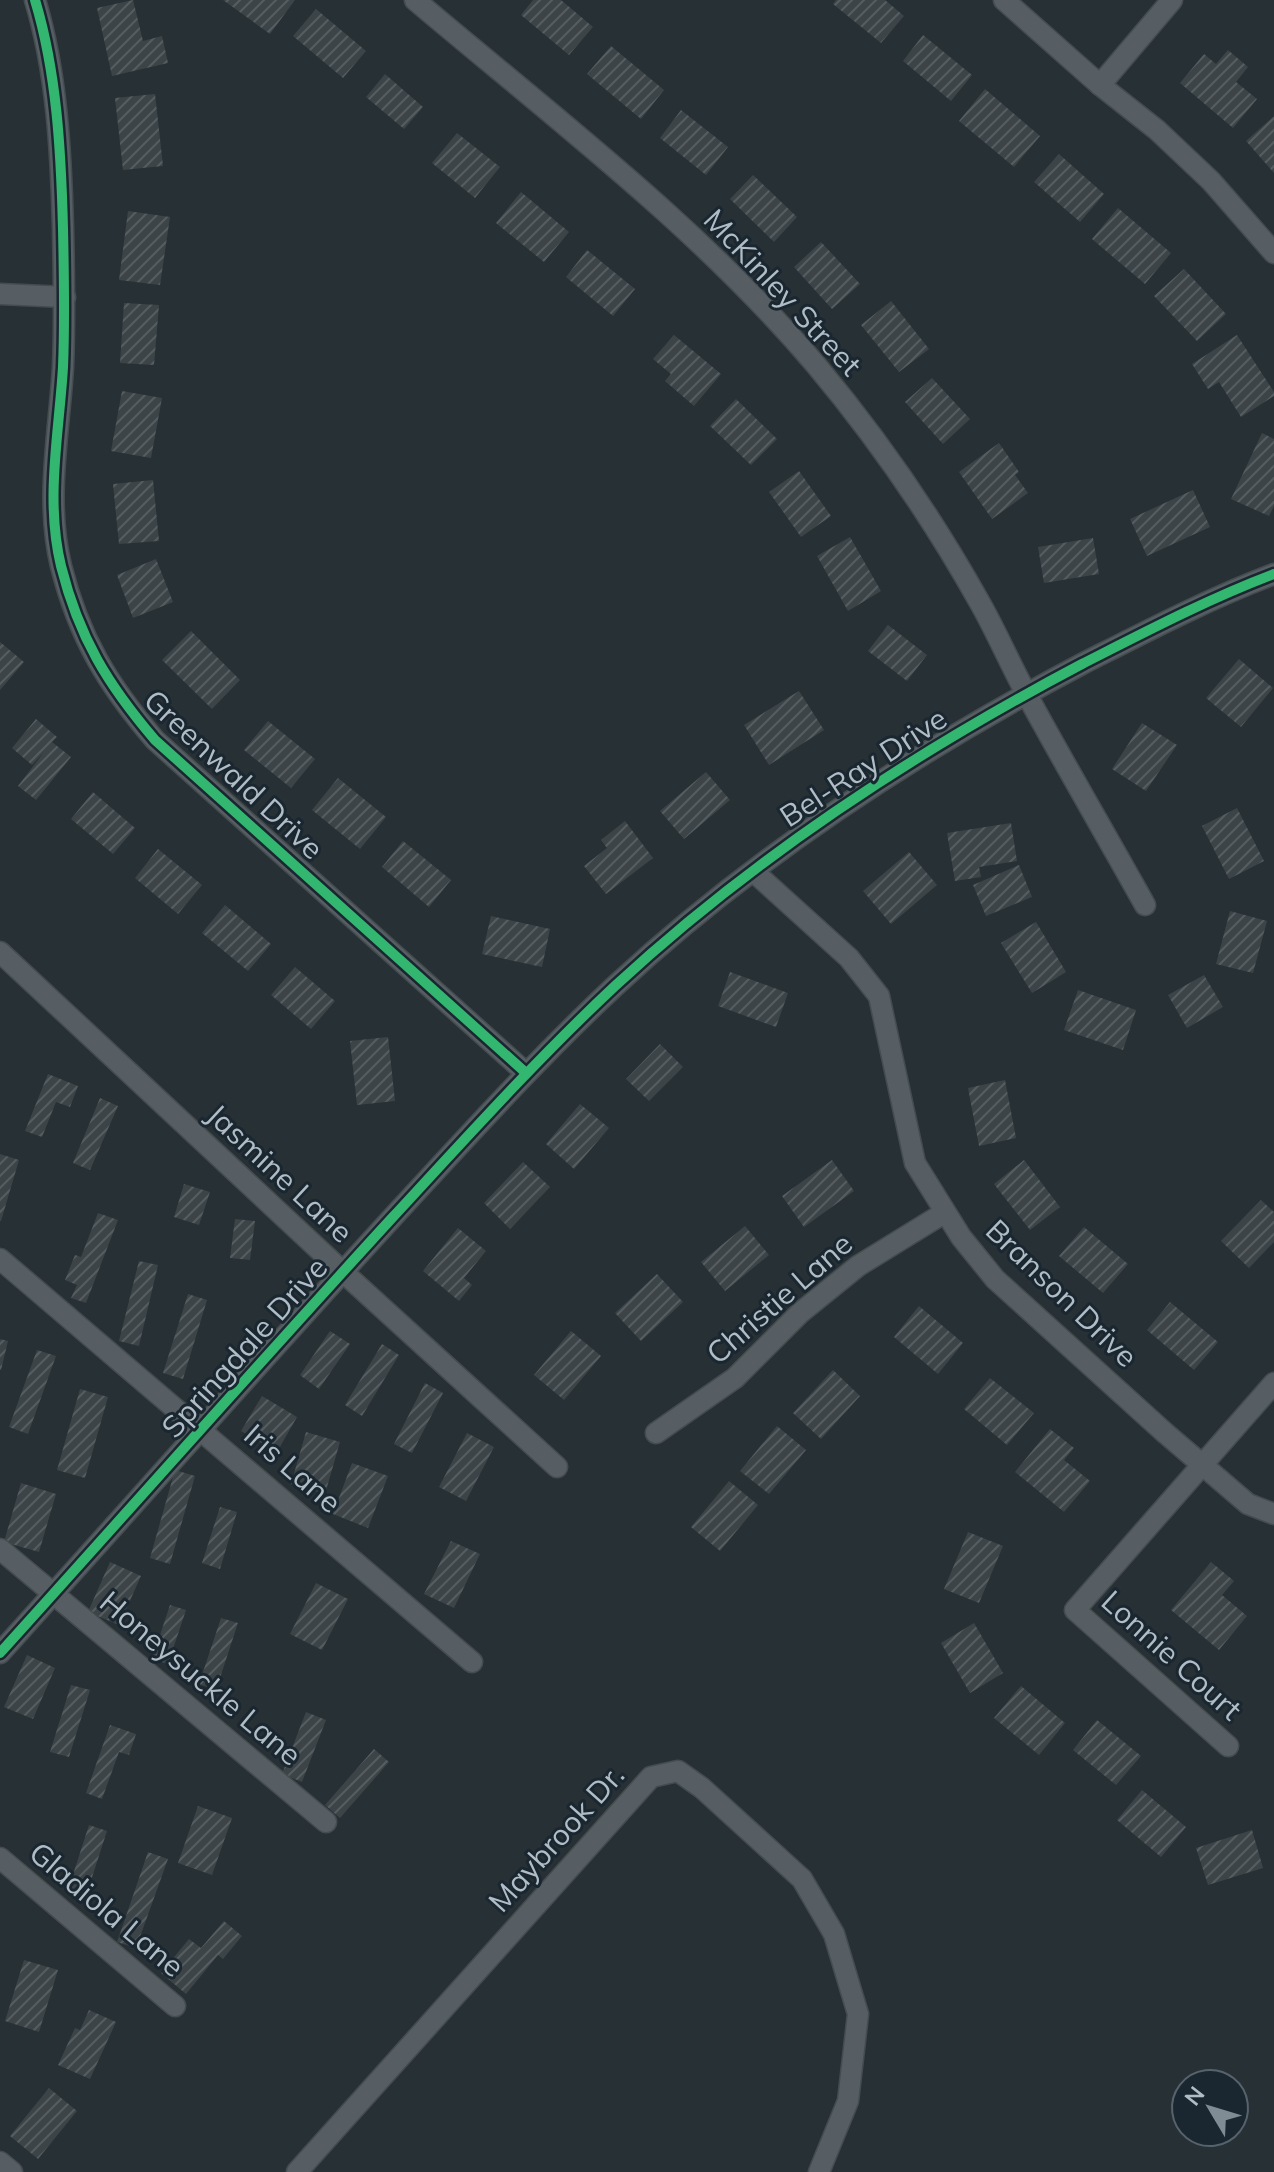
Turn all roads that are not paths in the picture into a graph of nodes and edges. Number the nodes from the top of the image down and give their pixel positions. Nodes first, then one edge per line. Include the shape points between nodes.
1 (35, 0) edge
2 (415, 0) edge
3 (1004, 0) edge
4 (1172, 0) edge
5 (1100, 85) junction
6 (1274, 253) edge
7 (0, 294) edge
8 (65, 297) junction
9 (1274, 574) edge
10 (1026, 694) junction
11 (753, 871) junction
12 (1145, 905) dead end
13 (0, 952) edge
14 (526, 1073) junction
15 (944, 1213) junction
16 (0, 1259) edge
17 (343, 1272) junction
18 (1274, 1383) edge
19 (202, 1430) junction
20 (656, 1433) dead end
21 (1203, 1465) junction
22 (557, 1467) dead end
23 (1274, 1514) edge
24 (0, 1549) edge
25 (54, 1594) junction
26 (0, 1653) edge
27 (472, 1662) dead end
28 (1228, 1746) dead end
29 (326, 1822) dead end
30 (0, 1858) edge
31 (175, 2006) dead end
32 (0, 2162) edge
33 (12, 2172) edge
34 (297, 2172) edge
35 (819, 2172) edge

1 - 8 street, Greenwald Drive via 54,88
2 - 10 street, McKinley Street via 690,233 806,354 926,514
3 - 5 street
4 - 5 street
5 - 6 street via 1211,181
7 - 8 street
8 - 14 street, Greenwald Drive via 53,513 60,564 92,653 155,740
9 - 10 street, Bel-Ray Drive
10 - 11 street, Bel-Ray Drive via 876,783
10 - 12 street, McKinley Street
11 - 14 street, Bel-Ray Drive via 616,985
11 - 15 street, Branson Drive via 849,958 879,996 915,1163
13 - 17 street, Jasmine Lane
14 - 17 street, Springdale Drive
15 - 20 street, Christie Lane via 858,1266 800,1313 735,1378
15 - 21 street, Branson Drive via 995,1279
16 - 19 street, Iris Lane
17 - 19 street, Springdale Drive
17 - 22 street, Jasmine Lane
18 - 21 street
19 - 25 street, Springdale Drive
19 - 27 street, Iris Lane
21 - 23 street, Branson Drive via 1248,1504
21 - 28 street, Lonnie Court via 1075,1610
24 - 25 street, Honeysuckle Lane
25 - 26 street, Springdale Drive
25 - 29 street, Honeysuckle Lane
30 - 31 street, Gladiola Lane
32 - 33 street
34 - 35 street, Maybrook Dr. via 651,1777 678,1771 802,1879 834,1934 858,2014 848,2101

